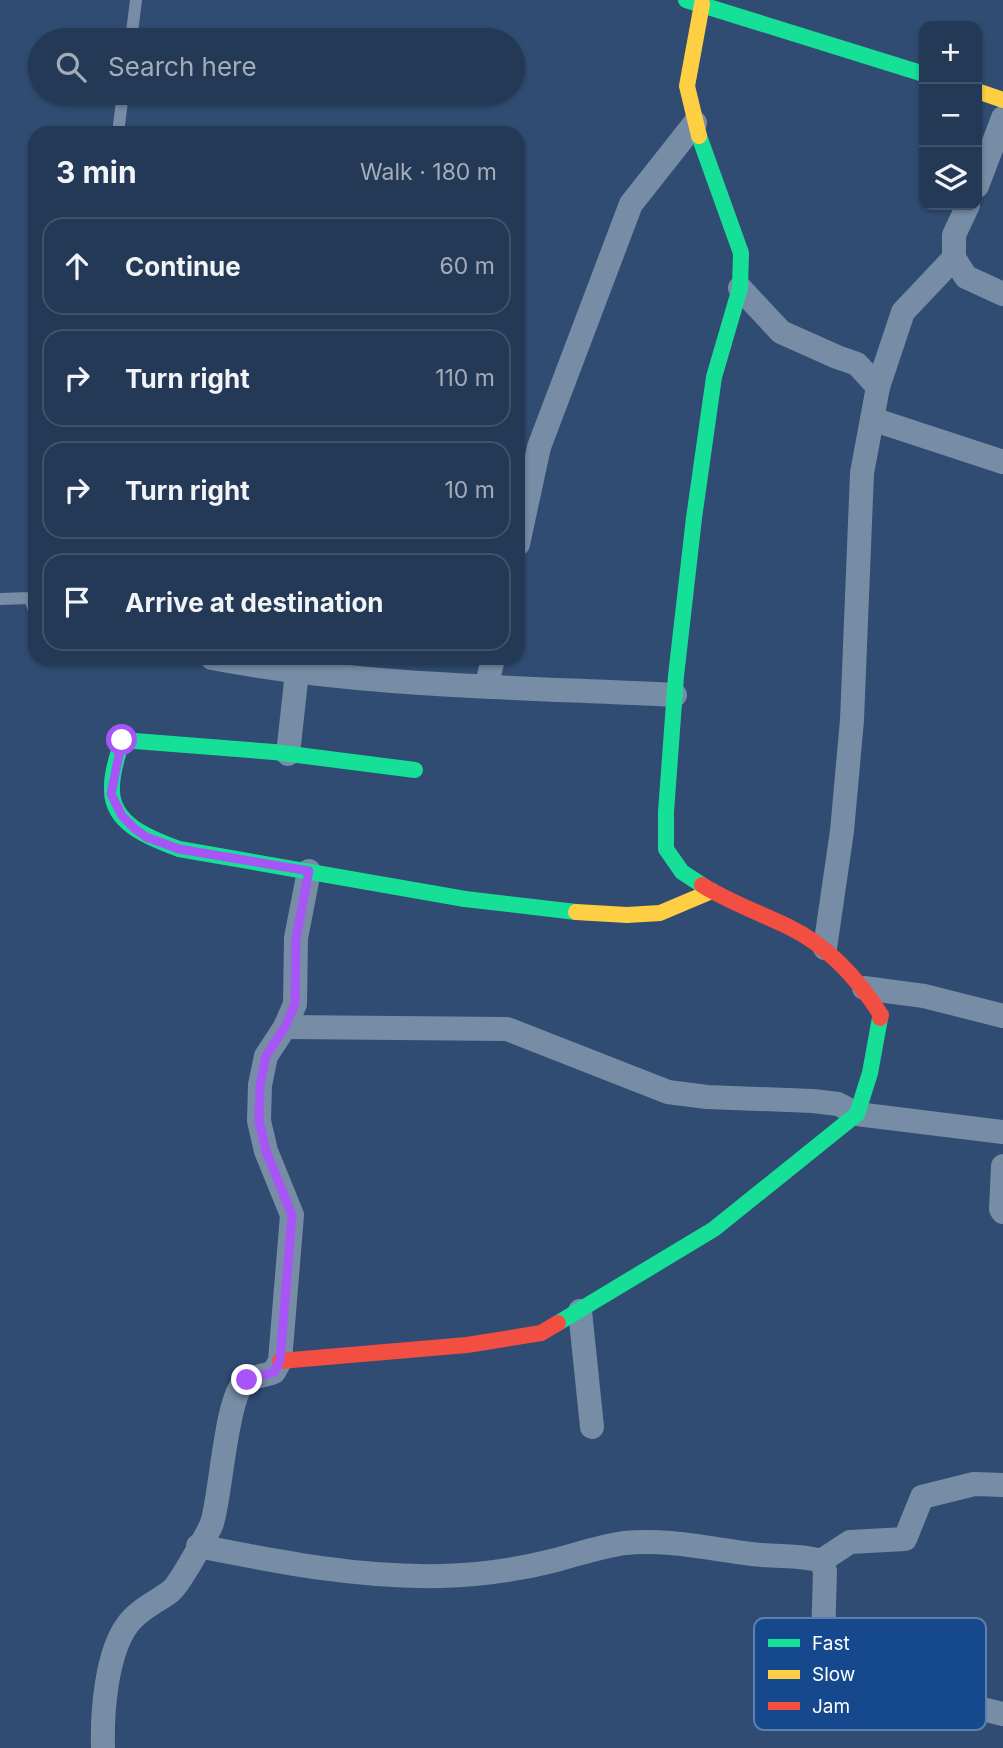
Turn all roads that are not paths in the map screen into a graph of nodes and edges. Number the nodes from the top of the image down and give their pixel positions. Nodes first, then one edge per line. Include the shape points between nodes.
1 (136, 0) edge
2 (694, 2) edge
3 (132, 28) edge
4 (919, 72) edge
5 (982, 93) edge
6 (1003, 100) edge
7 (122, 105) edge
8 (1003, 118) edge
9 (695, 123) junction
10 (119, 126) edge
11 (982, 173) edge
12 (966, 210) edge
13 (954, 258) junction
14 (740, 288) junction
15 (1003, 294) edge
16 (878, 387) junction
17 (872, 419) junction
18 (1003, 462) edge
19 (525, 513) edge
20 (28, 596) edge
21 (0, 599) edge
22 (254, 665) edge
23 (491, 665) edge
24 (297, 672) junction
25 (487, 685) junction
26 (675, 695) junction
27 (288, 754) junction
28 (415, 770) dead end
29 (309, 871) junction
30 (712, 891) junction
31 (825, 948) junction
32 (864, 988) junction
33 (1003, 1016) edge
34 (285, 1027) junction
35 (857, 1114) junction
36 (1003, 1132) edge
37 (1003, 1167) edge
38 (1003, 1212) edge
39 (580, 1311) junction
40 (280, 1361) junction
41 (592, 1427) dead end
42 (1003, 1485) edge
43 (198, 1546) junction
44 (821, 1561) junction
45 (824, 1618) edge
46 (986, 1710) edge
47 (1003, 1714) edge
48 (103, 1748) edge

1 - 3 lane
2 - 4 street
2 - 9 street via 687,86
5 - 6 street
7 - 10 lane
8 - 11 street
9 - 14 street via 741,253
9 - 19 street via 631,204 540,447
12 - 13 street via 954,235
13 - 15 street via 966,277
13 - 16 street via 904,312
14 - 16 street via 781,332 857,364
14 - 26 street via 714,377
16 - 17 street
17 - 18 street
17 - 31 street via 862,473 851,734
20 - 21 lane
22 - 24 street
23 - 25 street
24 - 25 street
24 - 27 street
25 - 26 street
26 - 30 street via 666,849 682,872
27 - 28 street
27 - 29 street via 122,740 111,794 122,816 146,837 179,849
29 - 30 street via 465,899 627,915 660,913
29 - 34 street via 296,938 295,1004
30 - 31 street
31 - 32 street
32 - 33 street via 924,996
32 - 35 street via 881,1015
34 - 35 street via 507,1029 668,1092 813,1101 838,1104
34 - 40 street via 266,1056 259,1121 292,1215
35 - 36 street
35 - 39 street via 714,1229
37 - 38 street
39 - 40 street via 541,1333 467,1345
39 - 41 street
40 - 43 street via 274,1372 241,1385 212,1523
42 - 44 street via 974,1484 922,1497 905,1539 850,1542
43 - 44 street via 314,1568 384,1575 501,1571 622,1543 650,1541
43 - 48 street via 174,1589 141,1611 119,1643 110,1668
44 - 45 street via 825,1571
46 - 47 street

